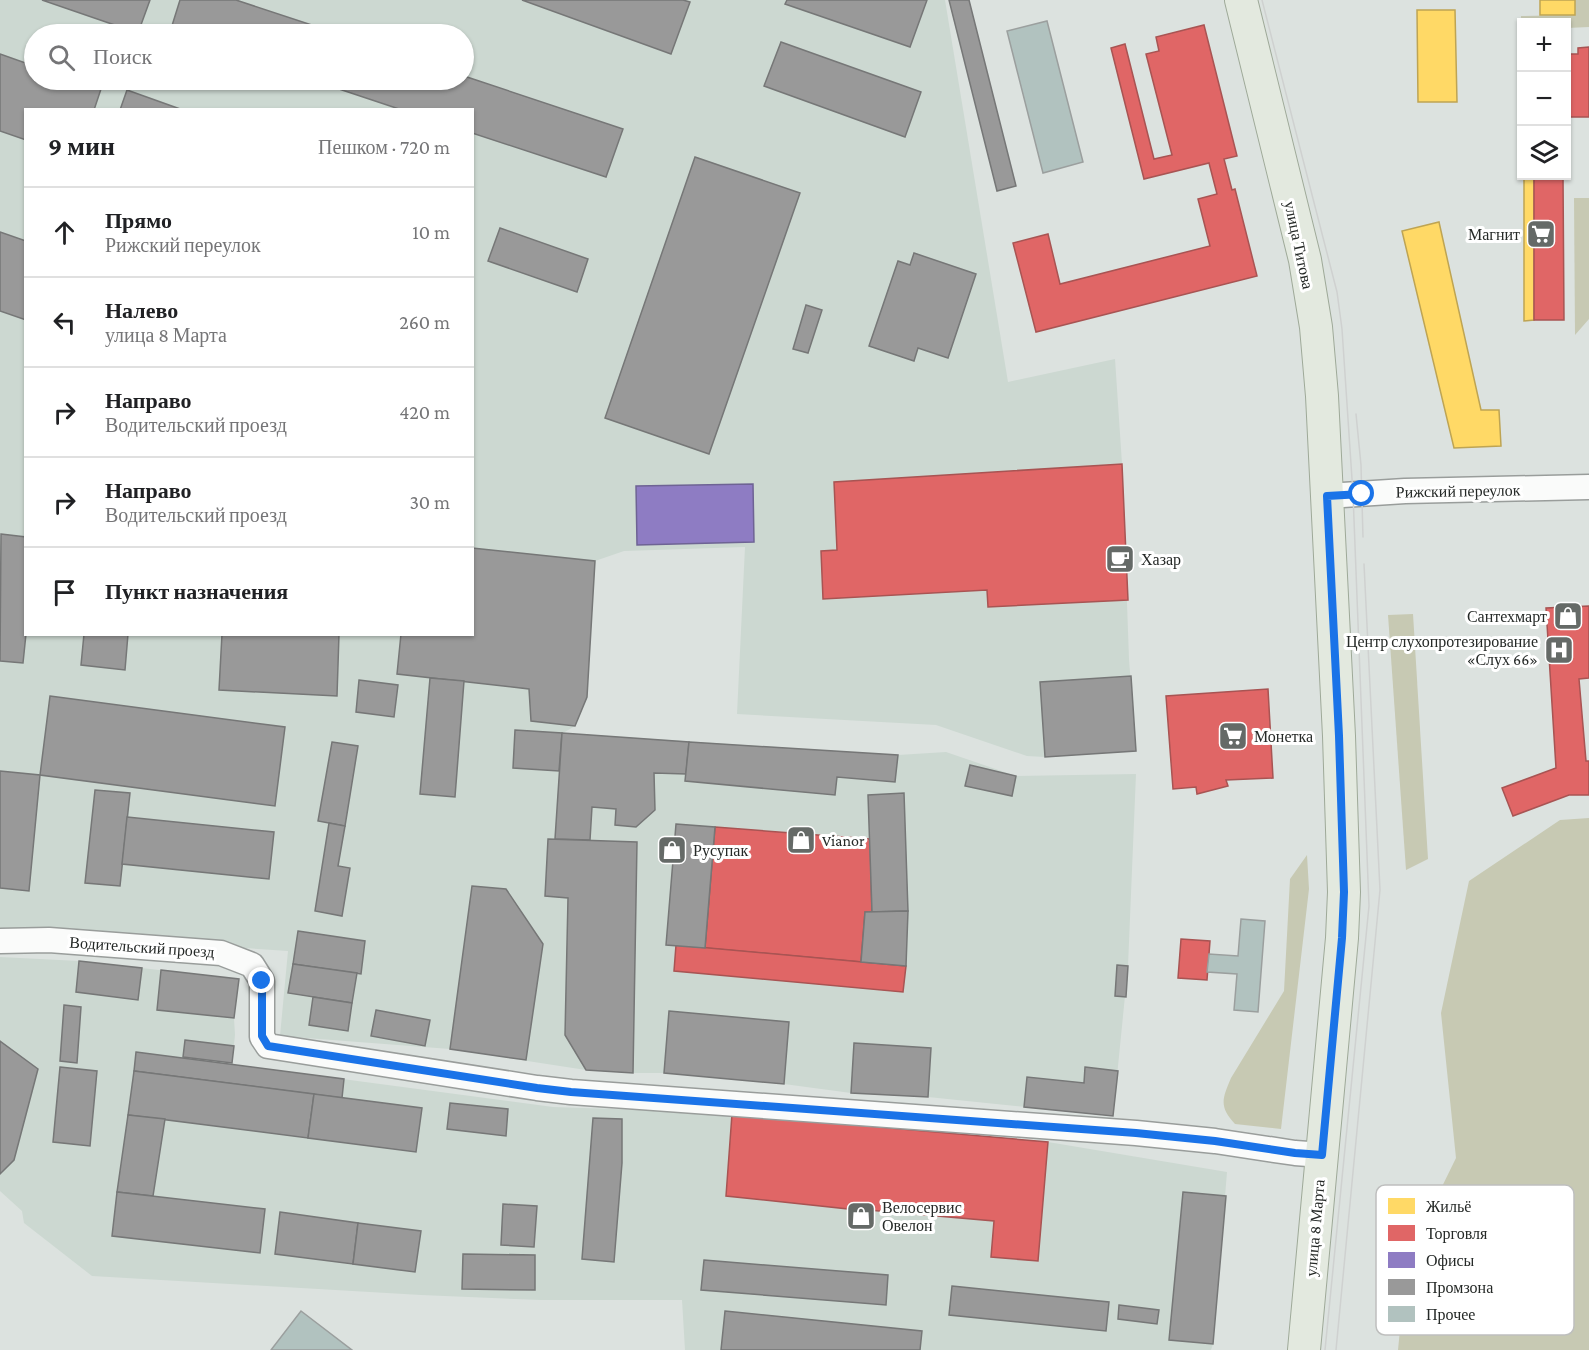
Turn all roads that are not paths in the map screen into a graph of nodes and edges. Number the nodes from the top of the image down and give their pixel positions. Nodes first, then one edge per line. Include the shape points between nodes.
1 (1241, 0) edge
2 (1589, 487) edge
3 (1327, 496) junction
4 (0, 941) edge
5 (1322, 1155) junction
6 (1304, 1350) edge

1 - 3 main road, улица Титова via 1305,260 1316,327
2 - 3 street, Рижский переулок
3 - 5 main road, улица 8 Марта via 1344,892
4 - 5 street, Водительский проезд via 49,940 221,953 252,965 262,981 262,1036 268,1046 571,1092 1136,1133
5 - 6 main road, улица 8 Марта

